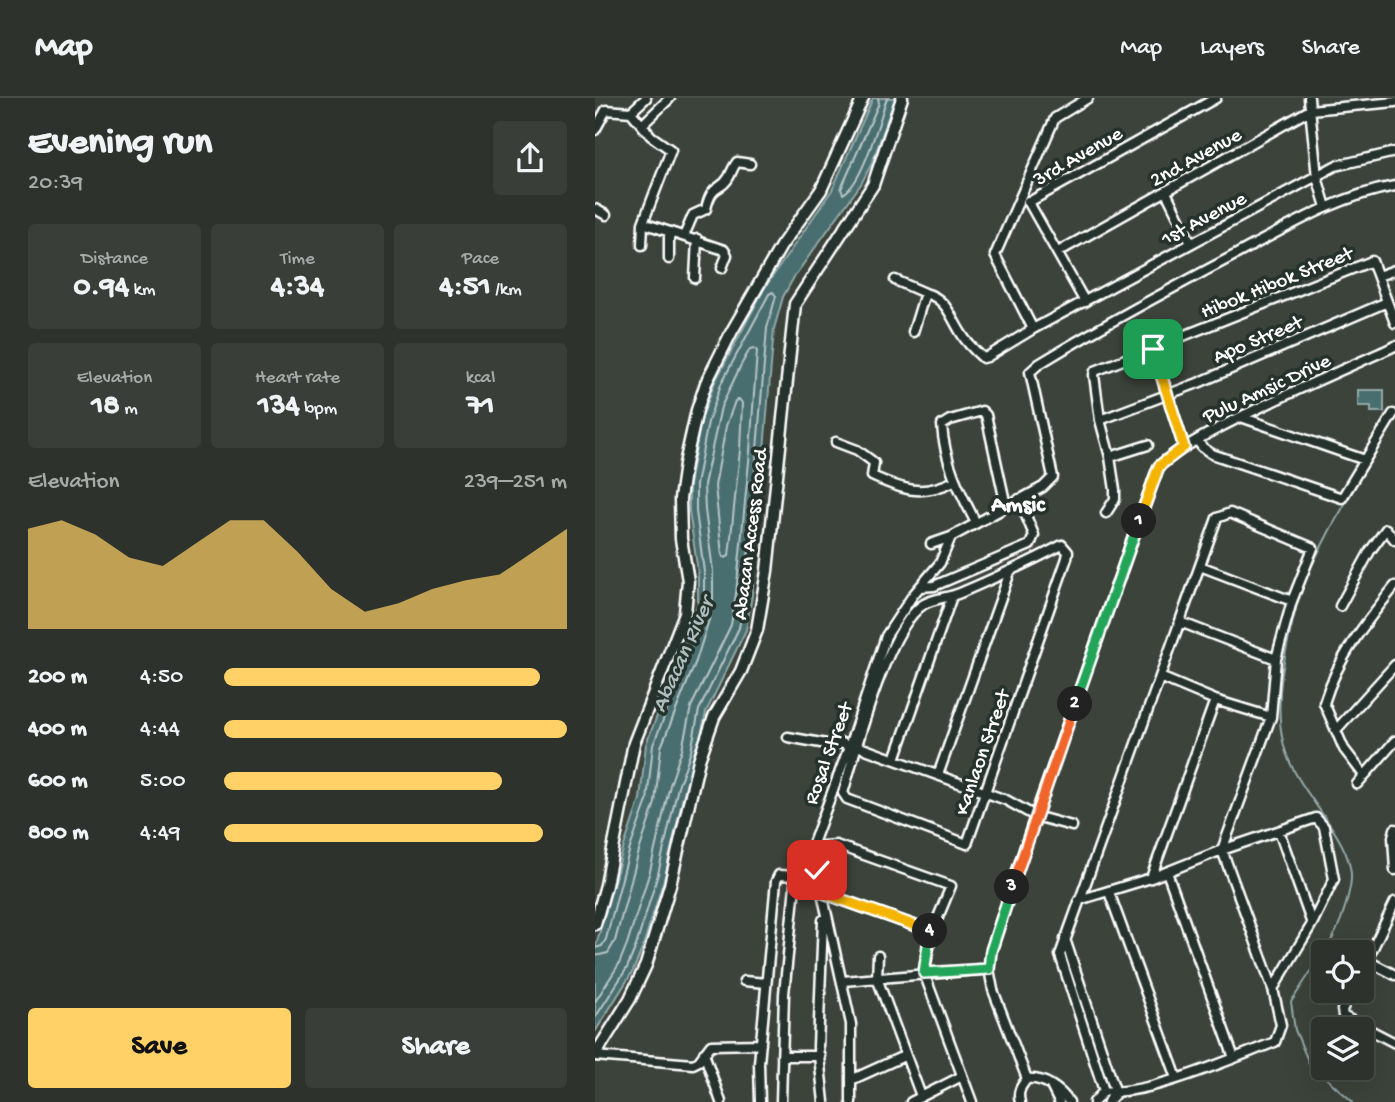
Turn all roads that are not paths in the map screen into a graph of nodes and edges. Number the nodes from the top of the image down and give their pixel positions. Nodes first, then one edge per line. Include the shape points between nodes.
1 (646, 98) edge
2 (670, 98) edge
3 (863, 98) edge
4 (902, 98) edge
5 (1088, 98) edge
6 (1216, 98) edge
7 (1309, 98) edge
8 (1395, 102) edge
9 (1310, 110) junction
10 (631, 111) junction
11 (642, 125) junction
12 (595, 130) edge
13 (1395, 152) edge
14 (750, 164) dead end
15 (1317, 177) junction
16 (1395, 186) edge
17 (1166, 192) junction
18 (1023, 193) junction
19 (1029, 202) junction
20 (1326, 207) junction
21 (595, 209) edge
22 (606, 215) dead end
23 (643, 223) junction
24 (669, 232) junction
25 (684, 236) junction
26 (697, 239) junction
27 (1191, 243) junction
28 (642, 245) dead end
29 (1058, 252) junction
30 (669, 259) dead end
31 (722, 268) dead end
32 (1395, 270) edge
33 (1378, 276) junction
34 (695, 278) dead end
35 (895, 280) dead end
36 (925, 293) junction
37 (1085, 302) junction
38 (1387, 302) junction
39 (1395, 323) edge
40 (1033, 329) junction
41 (913, 332) dead end
42 (1395, 346) edge
43 (1153, 349) junction
44 (1166, 394) junction
45 (1393, 414) edge
46 (1241, 417) junction
47 (1100, 420) junction
48 (1197, 440) junction
49 (836, 442) dead end
50 (1148, 445) dead end
51 (1184, 447) junction
52 (1110, 457) junction
53 (1365, 460) junction
54 (954, 481) junction
55 (1019, 499) junction
56 (1006, 506) junction
57 (1106, 513) dead end
58 (977, 523) junction
59 (951, 537) junction
60 (1395, 540) edge
61 (931, 544) dead end
62 (1200, 566) junction
63 (1010, 572) junction
64 (1395, 586) edge
65 (920, 587) junction
66 (952, 596) junction
67 (1292, 601) junction
68 (1340, 606) dead end
69 (1180, 622) junction
70 (1276, 659) junction
71 (1395, 665) edge
72 (1160, 677) junction
73 (1215, 700) junction
74 (1271, 718) junction
75 (1336, 730) junction
76 (788, 737) dead end
77 (1395, 741) edge
78 (853, 747) junction
79 (895, 759) junction
80 (938, 775) junction
81 (1364, 775) junction
82 (1357, 784) dead end
83 (985, 793) junction
84 (1035, 816) junction
85 (1072, 826) dead end
86 (1395, 829) edge
87 (1279, 831) junction
88 (1222, 850) junction
89 (808, 857) junction
90 (1395, 870) edge
91 (1167, 872) junction
92 (796, 876) junction
93 (1151, 878) junction
94 (1109, 892) junction
95 (823, 893) junction
96 (1079, 900) junction
97 (1395, 902) edge
98 (595, 924) edge
99 (1312, 924) junction
100 (932, 932) junction
101 (1065, 939) junction
102 (1374, 948) edge
103 (878, 956) dead end
104 (1374, 964) edge
105 (989, 969) junction
106 (924, 973) junction
107 (1395, 975) edge
108 (877, 978) junction
109 (744, 981) dead end
110 (842, 981) junction
111 (765, 983) junction
112 (1273, 989) junction
113 (1347, 1003) edge
114 (1395, 1043) edge
115 (761, 1044) junction
116 (704, 1053) junction
117 (595, 1055) edge
118 (782, 1056) junction
119 (820, 1056) junction
120 (904, 1056) junction
121 (1234, 1058) junction
122 (962, 1076) junction
123 (1177, 1078) junction
124 (1027, 1079) junction
125 (851, 1080) junction
126 (1051, 1086) junction
127 (1104, 1091) junction
128 (1115, 1093) junction
129 (921, 1096) junction
130 (721, 1102) edge
131 (760, 1102) edge
132 (781, 1102) edge
133 (824, 1102) edge
134 (851, 1102) edge
135 (911, 1102) edge
136 (972, 1102) edge
137 (1020, 1102) edge
138 (1059, 1102) edge
139 (1069, 1102) edge
140 (1094, 1102) edge
141 (1108, 1102) edge

1 - 10 street
2 - 11 street
3 - 98 street via 821,190 781,246 738,321 697,410 680,499 688,582 685,612 634,743
4 - 117 street, Abacan Access Road via 873,185 795,304 757,630 741,671 714,717 699,760 670,885 643,971
5 - 18 street via 1055,118
6 - 19 street, 3rd Avenue
7 - 9 street
8 - 9 street, 2nd Avenue
9 - 15 street
9 - 17 street, 2nd Avenue
10 - 11 street
10 - 12 street via 606,110
11 - 23 street via 671,150
13 - 15 street, 1st Avenue via 1335,166
14 - 25 street via 737,162 727,180 711,192 706,209 693,215
15 - 20 street
15 - 27 street, 1st Avenue
16 - 20 street
17 - 27 street
17 - 29 street, 2nd Avenue
18 - 19 street
18 - 40 street via 995,255
19 - 29 street
20 - 55 street via 1039,363 1030,372 1053,477
21 - 22 street
23 - 24 street
23 - 28 street
24 - 25 street
24 - 30 street
25 - 26 street
26 - 31 street via 726,251
26 - 34 street
27 - 37 street, 1st Avenue
29 - 37 street
32 - 33 street
33 - 38 street
33 - 43 street, Hibok Hibok Street via 1372,261
35 - 36 street
36 - 40 street, 1st Avenue via 944,303 960,333 983,358
36 - 41 street
37 - 40 street, 1st Avenue
38 - 39 street
38 - 44 street, Apo Street
42 - 46 street, Pulu Amsic Drive
43 - 44 street
43 - 47 street, Hibok Hibok Street via 1095,370
44 - 47 street, Apo Street
44 - 51 street
45 - 53 street
46 - 48 street, Pulu Amsic Drive
46 - 53 street
47 - 52 street, Hibok Hibok Street
48 - 51 street, Pulu Amsic Drive
48 - 53 street via 1212,454 1341,498
49 - 54 street via 873,461 872,476 917,492
50 - 52 street
51 - 84 street, Pulu Amsic Drive via 1157,470
52 - 57 street, Hibok Hibok Street via 1115,499
54 - 56 street via 942,425 982,411
54 - 58 street
55 - 56 street
55 - 65 street via 1034,535 1030,545 934,586
56 - 58 street
58 - 59 street
59 - 61 street
59 - 65 street, Rosal Street via 940,563
60 - 68 street via 1386,529
62 - 67 street
62 - 67 street via 1217,517 1230,513 1242,517 1313,548
62 - 69 street
63 - 66 street
63 - 80 street
63 - 83 street, Kanlaon Street via 1062,545 1068,552
64 - 75 street via 1340,660 1324,703
65 - 78 street, Rosal Street via 886,636
66 - 78 street via 926,603 906,622 892,646
66 - 79 street
67 - 70 street
69 - 70 street
69 - 72 street
70 - 74 street
71 - 75 street
72 - 73 street
72 - 96 street
73 - 74 street
73 - 93 street
74 - 88 street
75 - 81 street
76 - 78 street
77 - 81 street
78 - 79 street
78 - 83 street, Kanlaon Street via 843,793 848,800 967,844
78 - 89 street, Rosal Street
79 - 80 street
80 - 83 street
81 - 82 street
83 - 84 street
84 - 85 street
84 - 105 street, Pulu Amsic Drive
86 - 90 street
87 - 88 street
87 - 99 street
87 - 99 street via 1316,818 1324,827 1333,879
88 - 91 street
88 - 112 street
89 - 92 street, Rosal Street
89 - 119 street via 824,925
91 - 93 street
91 - 121 street
92 - 111 street via 779,876 776,881
92 - 118 street, Rosal Street
93 - 94 street
94 - 96 street
94 - 123 street
95 - 100 street
95 - 100 street via 817,863 823,846 836,845 951,886
95 - 110 street
96 - 101 street
97 - 102 street
99 - 112 street
100 - 106 street
101 - 127 street via 1060,962
101 - 128 street
103 - 108 street
104 - 107 street
105 - 106 street
105 - 124 street, Pulu Amsic Drive
106 - 108 street
106 - 122 street
108 - 110 street
108 - 120 street
109 - 111 street
110 - 125 street via 851,1024
111 - 115 street
112 - 121 street via 1281,1025 1275,1042
113 - 114 street via 1342,1014
115 - 116 street via 718,1043
115 - 131 street
116 - 117 street via 699,1061 684,1065
116 - 130 street
118 - 119 street
118 - 132 street, Rosal Street
119 - 133 street
120 - 125 street
120 - 129 street
121 - 123 street
122 - 129 street
122 - 136 street
123 - 128 street
124 - 126 street
124 - 137 street via 1021,1086
125 - 134 street
126 - 138 street
126 - 139 street
127 - 128 street
127 - 140 street
128 - 141 street
129 - 135 street

